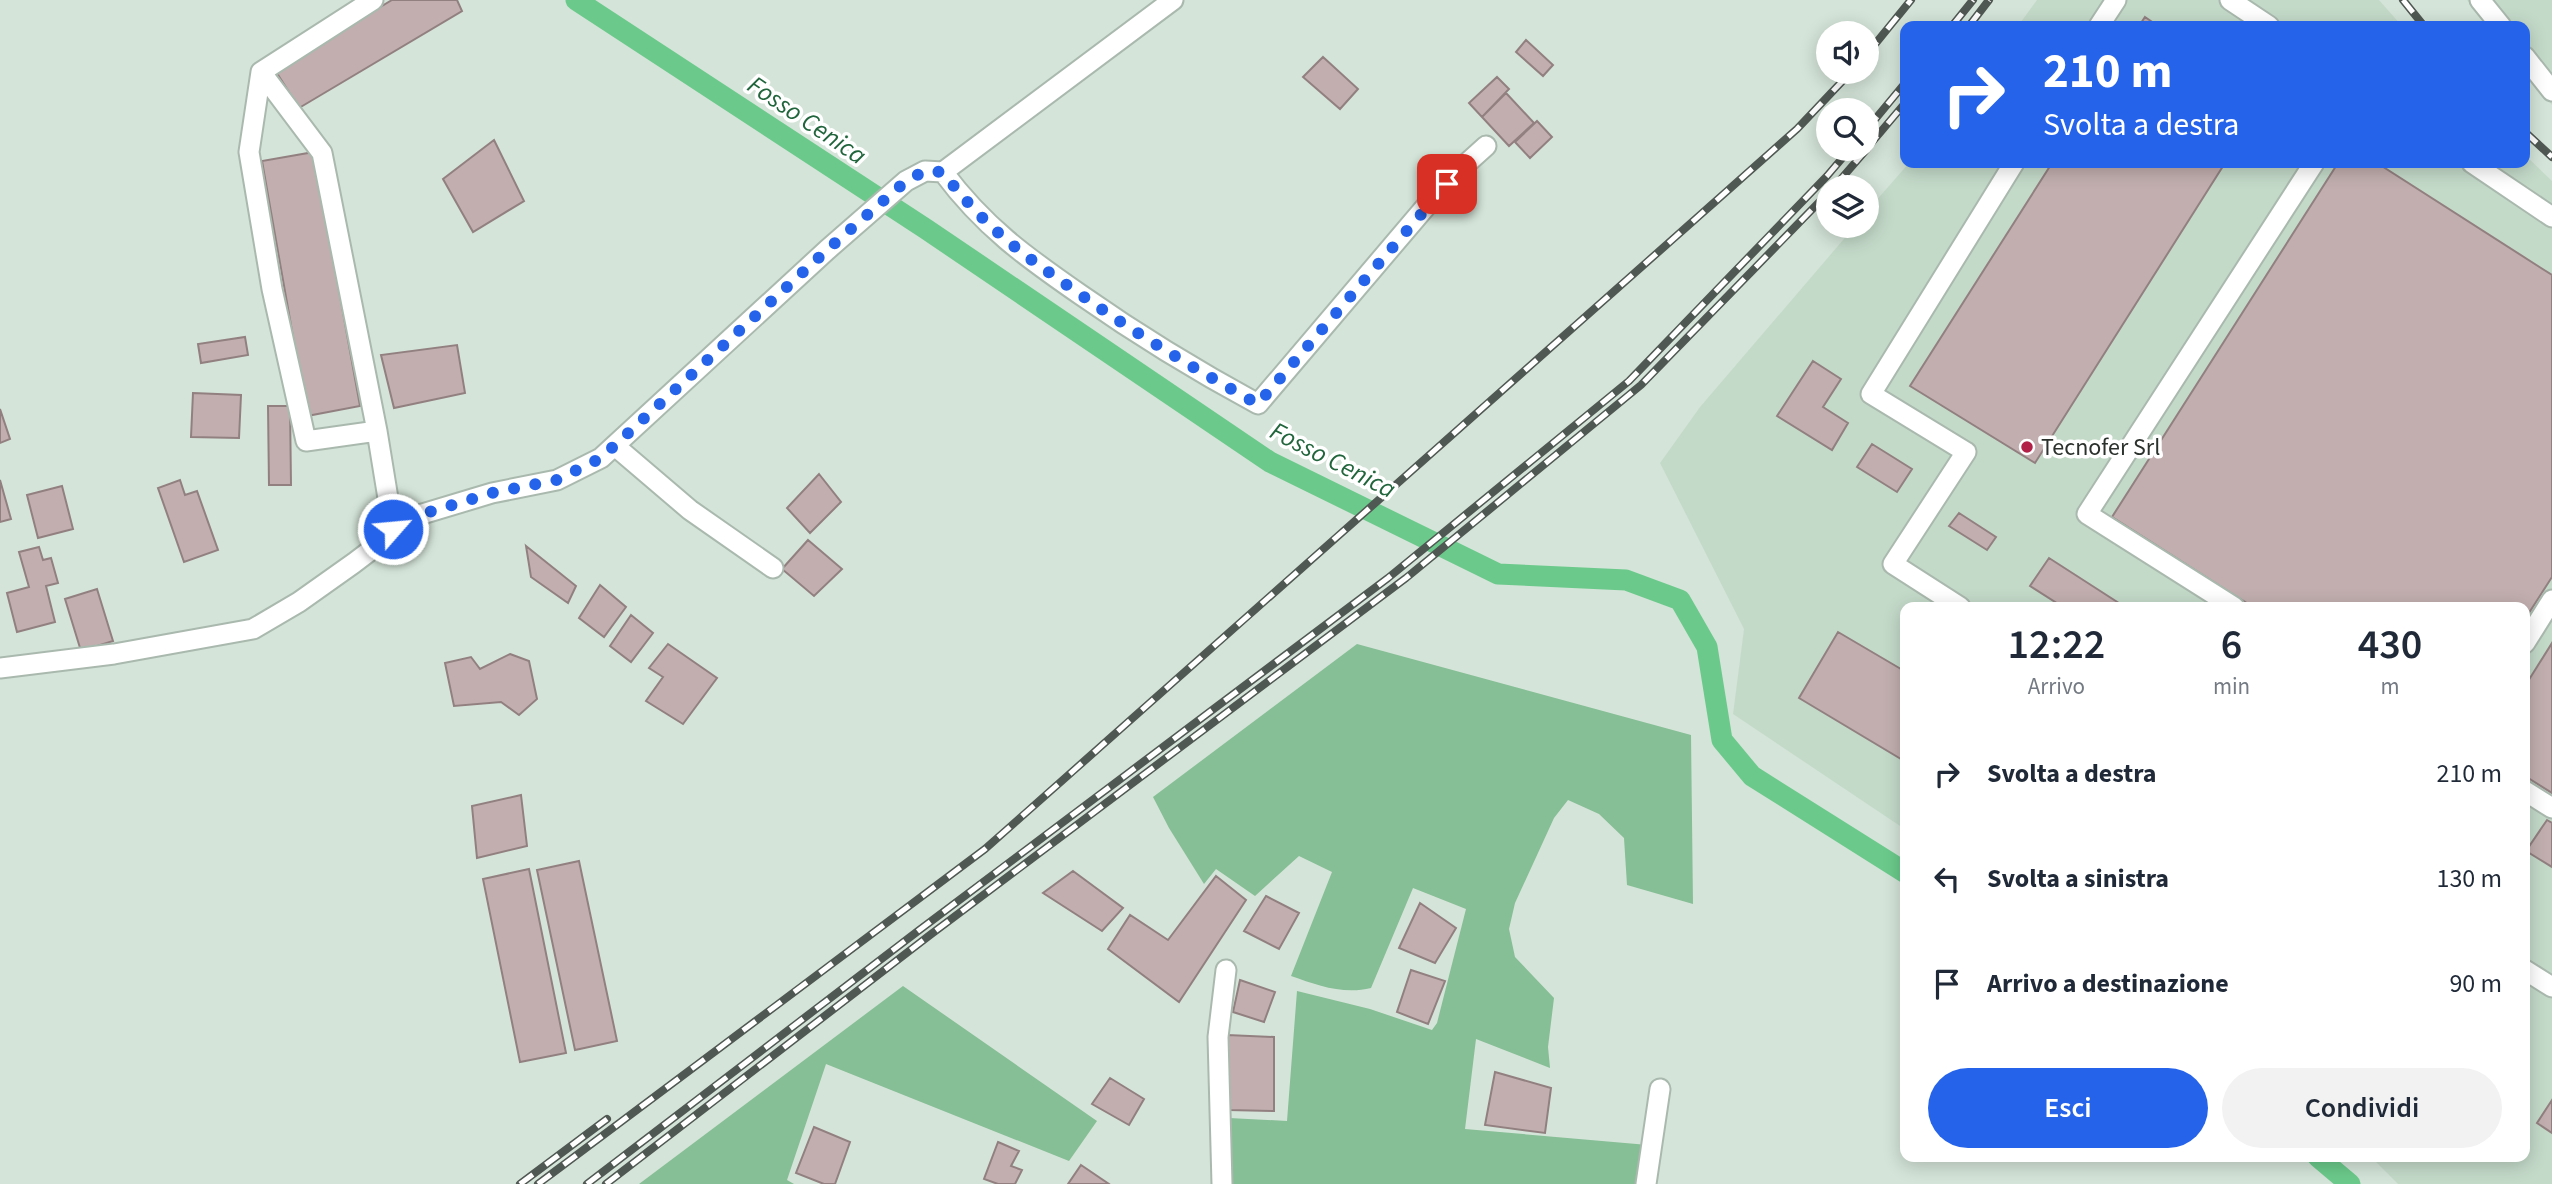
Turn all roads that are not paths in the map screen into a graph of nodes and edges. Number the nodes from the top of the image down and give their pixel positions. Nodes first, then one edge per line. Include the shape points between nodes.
1 (373, 0) edge
2 (1173, 0) edge
3 (2116, 0) edge
4 (2230, 0) edge
5 (2480, 0) edge
6 (2102, 21) edge
7 (2262, 21) edge
8 (2497, 21) edge
9 (2530, 63) edge
10 (261, 72) junction
11 (2552, 91) edge
12 (1486, 146) dead end
13 (2011, 168) edge
14 (2311, 168) edge
15 (2480, 168) edge
16 (943, 172) junction
17 (2552, 216) edge
18 (377, 431) junction
19 (615, 446) junction
20 (393, 529) junction
21 (773, 568) dead end
22 (2552, 600) edge
23 (1952, 602) edge
24 (2226, 602) edge
25 (2530, 635) edge
26 (0, 668) edge
27 (2530, 794) edge
28 (2552, 808) edge
29 (1226, 970) dead end
30 (2530, 973) edge
31 (2552, 987) edge
32 (1660, 1089) dead end
33 (1222, 1184) edge
34 (1646, 1184) edge

1 - 10 street
2 - 16 street
3 - 6 street
4 - 7 street
5 - 8 street
9 - 11 street
10 - 18 street via 322,153
10 - 18 street via 249,152 272,289 306,441
12 - 16 street via 1428,204 1258,404 1127,327 1027,257 978,216
13 - 23 street via 1871,394 1966,452 1893,565
14 - 24 street via 2087,514
15 - 17 street
16 - 19 street via 925,171 906,181
18 - 20 street
19 - 20 street via 557,480 492,493 399,521
19 - 21 street via 690,510
20 - 26 street via 355,563 253,629 114,654
22 - 25 street
27 - 28 street
29 - 33 street via 1218,1037
30 - 31 street
32 - 34 street

